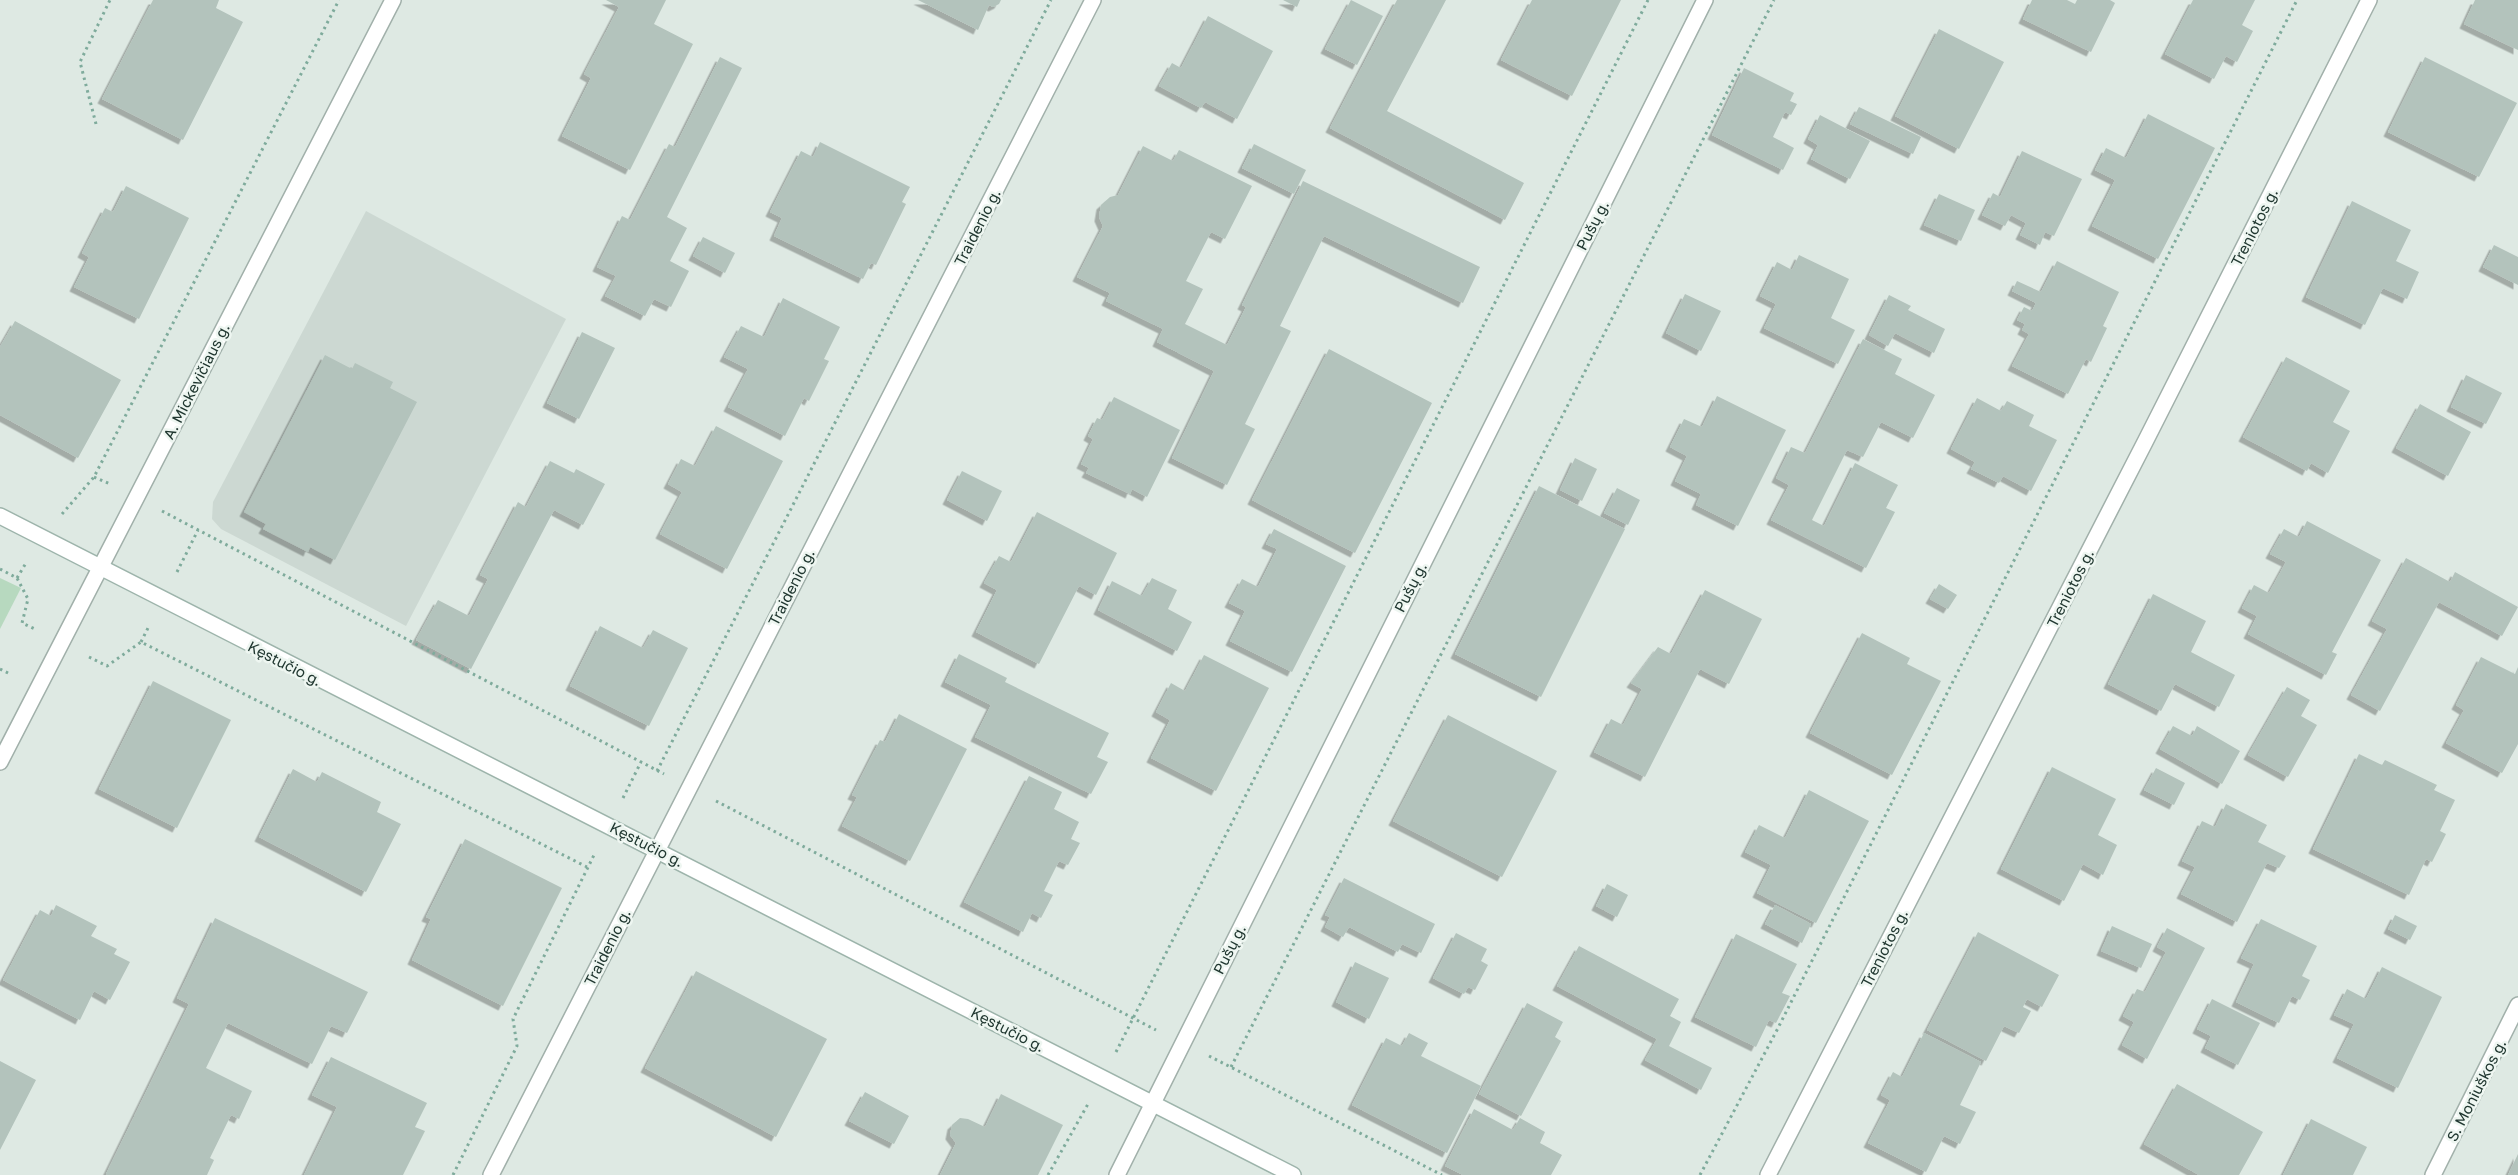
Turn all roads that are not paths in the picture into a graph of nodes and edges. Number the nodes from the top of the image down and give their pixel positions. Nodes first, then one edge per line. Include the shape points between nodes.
1 (393, 0) edge
2 (1093, 0) edge
3 (1705, 0) edge
4 (2369, 0) edge
5 (0, 516) edge
6 (100, 568) junction
7 (0, 762) edge
8 (656, 849) junction
9 (2518, 1005) edge
10 (1152, 1103) junction
11 (491, 1175) edge
12 (1117, 1175) edge
13 (1293, 1175) edge
14 (1768, 1175) edge
15 (2433, 1175) edge

1 - 6 street, A. Mickevičiaus g.
2 - 8 street, Traidenio g.
3 - 10 street, Pušų g.
4 - 14 street, Treniotos g.
5 - 6 street, Kęstučio g.
6 - 7 street, A. Mickevičiaus g.
6 - 8 street, Kęstučio g.
8 - 10 street, Kęstučio g.
8 - 11 street, Traidenio g.
9 - 15 street, S. Moniuškos g.
10 - 12 street, Pušų g.
10 - 13 street, Kęstučio g.

